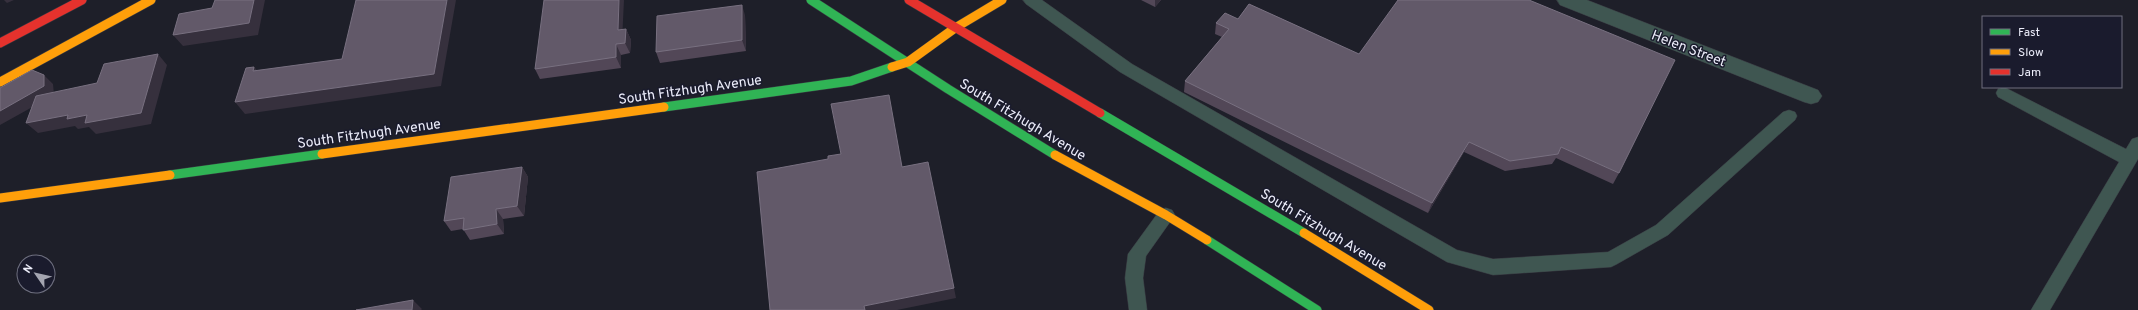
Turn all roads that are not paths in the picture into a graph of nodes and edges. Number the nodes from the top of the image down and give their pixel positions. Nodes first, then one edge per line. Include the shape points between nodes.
1 (82, 0) edge
2 (151, 0) edge
3 (811, 0) edge
4 (909, 0) edge
5 (1002, 0) edge
6 (1031, 0) edge
7 (1567, 0) edge
8 (956, 28) junction
9 (0, 43) edge
10 (908, 62) junction
11 (0, 82) edge
12 (2004, 93) dead end
13 (1811, 96) dead end
14 (1789, 116) dead end
15 (2134, 152) edge
16 (0, 198) edge
17 (1166, 215) junction
18 (1138, 310) edge
19 (1317, 310) edge
20 (1429, 310) edge
21 (2040, 310) edge

1 - 9 main road
2 - 11 main road
3 - 10 main road
4 - 8 main road, South Fitzhugh Avenue
5 - 8 main road
6 - 14 lane via 1126,68 1453,257 1493,267 1611,259 1662,230
7 - 13 street, Helen Street
8 - 10 main road
8 - 20 main road, South Fitzhugh Avenue via 1310,236
10 - 16 main road, South Fitzhugh Avenue via 851,81
10 - 17 main road, South Fitzhugh Avenue via 1076,168
12 - 15 lane
15 - 21 lane
17 - 18 lane via 1137,254 1134,278
17 - 19 main road, South Fitzhugh Avenue

